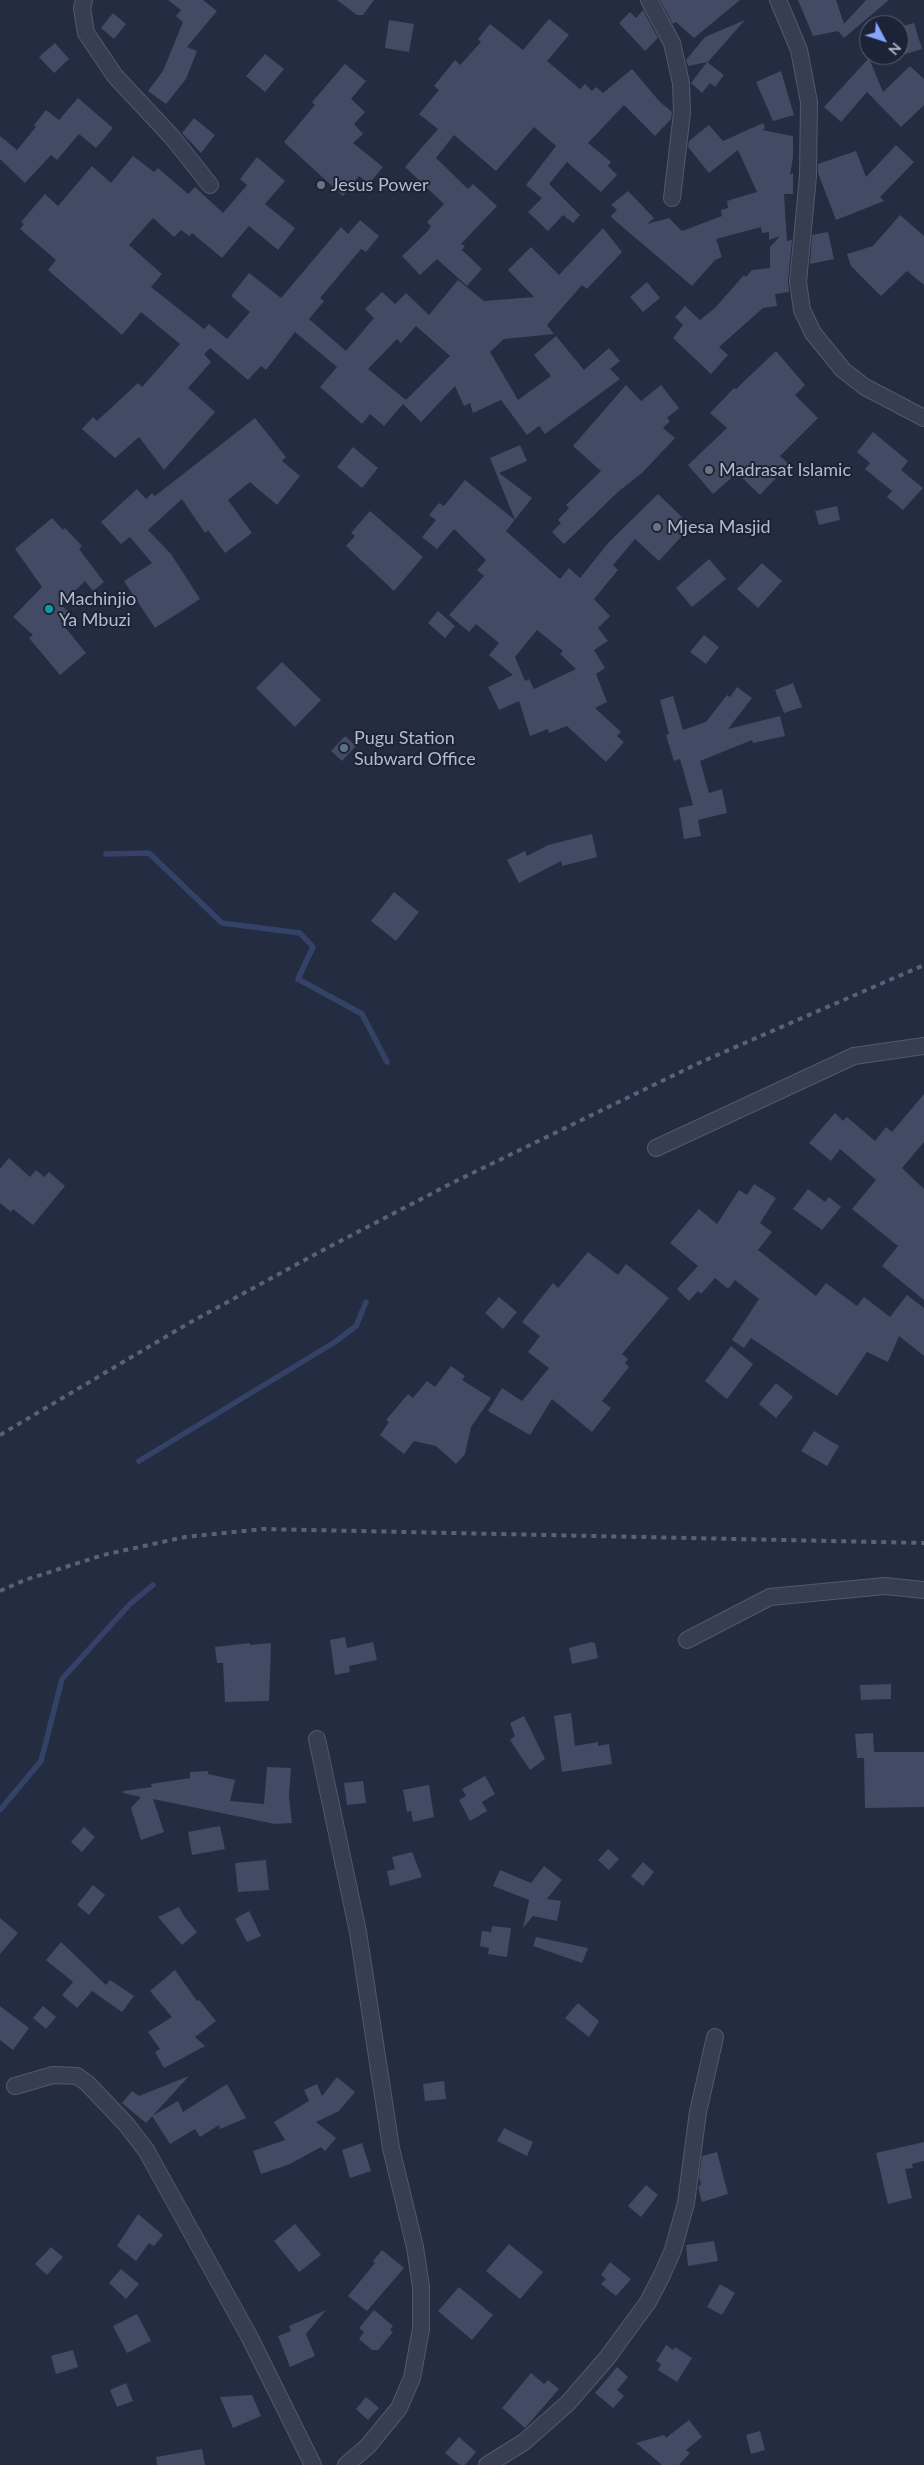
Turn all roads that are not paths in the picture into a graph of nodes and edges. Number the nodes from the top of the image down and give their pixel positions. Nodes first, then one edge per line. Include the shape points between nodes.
1 (84, 0) edge
2 (649, 0) edge
3 (778, 0) edge
4 (210, 185) dead end
5 (672, 198) dead end
6 (924, 418) edge
7 (924, 1046) edge
8 (656, 1148) dead end
9 (924, 1590) edge
10 (687, 1640) dead end
11 (317, 1739) dead end
12 (715, 2037) dead end
13 (15, 2086) dead end
14 (312, 2465) edge
15 (346, 2465) edge
16 (487, 2465) edge

1 - 4 street via 86,34 115,76 172,137
2 - 5 street via 672,43 681,83 682,113
3 - 6 street via 799,50 809,102 808,176 798,282 802,310 813,333 843,370 865,387
7 - 8 street via 854,1056
9 - 10 street via 885,1586 770,1597
11 - 15 street via 358,1932 391,2148 415,2247 421,2287 421,2329 412,2378 398,2408 368,2446
12 - 16 street via 698,2112 686,2203 673,2250 648,2302 608,2358 568,2403 524,2442
13 - 14 street via 53,2074 77,2076 126,2124 146,2150 249,2336

